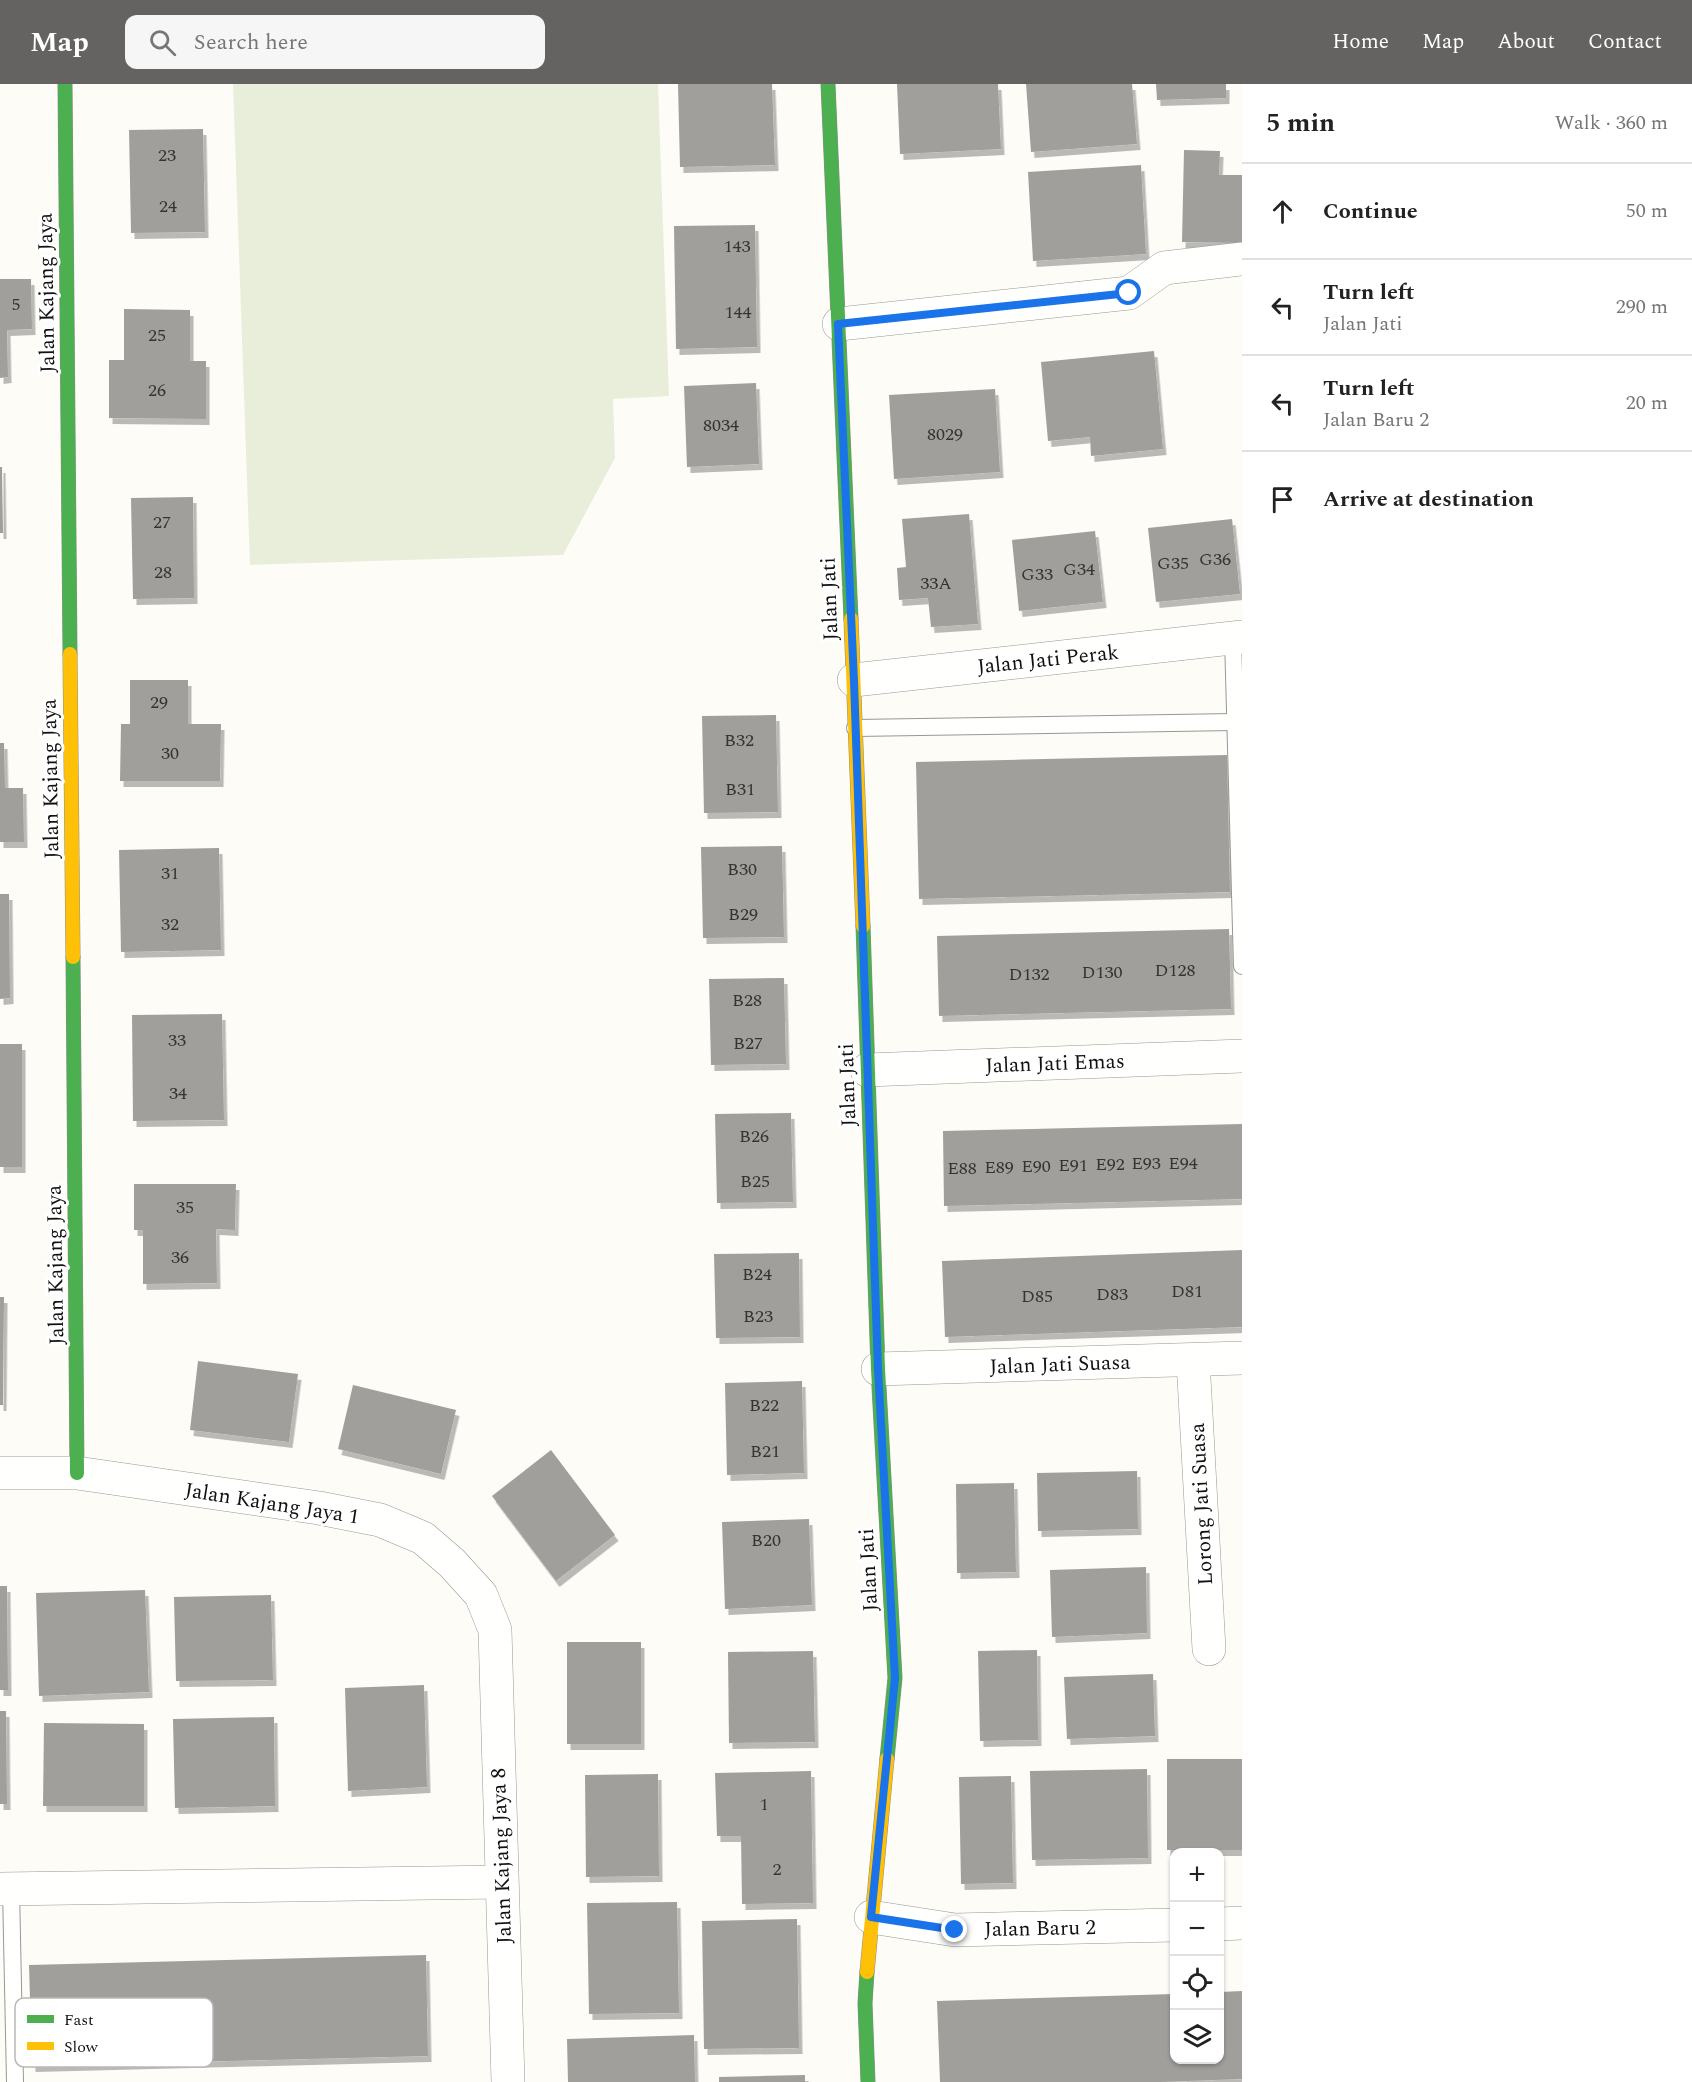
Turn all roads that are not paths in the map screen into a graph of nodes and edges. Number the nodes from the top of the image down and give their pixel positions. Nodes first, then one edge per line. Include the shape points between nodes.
1 (65, 84) edge
2 (828, 84) edge
3 (1242, 259) edge
4 (838, 324) junction
5 (1238, 638) edge
6 (854, 681) junction
7 (1235, 722) junction
8 (855, 728) junction
9 (1242, 966) edge
10 (1242, 1056) edge
11 (867, 1070) junction
12 (1242, 1358) edge
13 (1193, 1360) junction
14 (878, 1369) junction
15 (0, 1473) edge
16 (77, 1473) junction
17 (495, 1630) joint
18 (1209, 1649) dead end
19 (501, 1882) junction
20 (5, 1889) edge
21 (871, 1917) junction
22 (1242, 1923) edge
23 (1224, 1924) edge
24 (1170, 1925) edge
25 (15, 2082) edge
26 (508, 2082) edge
27 (868, 2082) edge

1 - 16 street, Jalan Kajang Jaya
2 - 4 street, Jalan Jati
3 - 4 street via 1164,268 1129,293
4 - 6 street, Jalan Jati
5 - 6 street, Jalan Jati Perak
5 - 7 lane
6 - 8 street, Jalan Jati
7 - 8 lane
7 - 9 lane
8 - 11 street, Jalan Jati
10 - 11 street, Jalan Jati Emas
11 - 14 street, Jalan Jati
12 - 13 street, Jalan Jati Suasa
13 - 14 street, Jalan Jati Suasa
13 - 18 street, Lorong Jati Suasa
14 - 21 street, Jalan Jati via 895,1678
15 - 16 street, Jalan Kajang Jaya 1
16 - 17 street, Jalan Kajang Jaya 1 via 380,1520 423,1538 452,1563 481,1595
17 - 19 street, Jalan Kajang Jaya 8
19 - 20 street
19 - 26 street, Jalan Kajang Jaya 8
20 - 25 lane
21 - 24 street, Jalan Baru 2 via 955,1930
21 - 27 street, Jalan Jati via 865,2004
22 - 23 street

